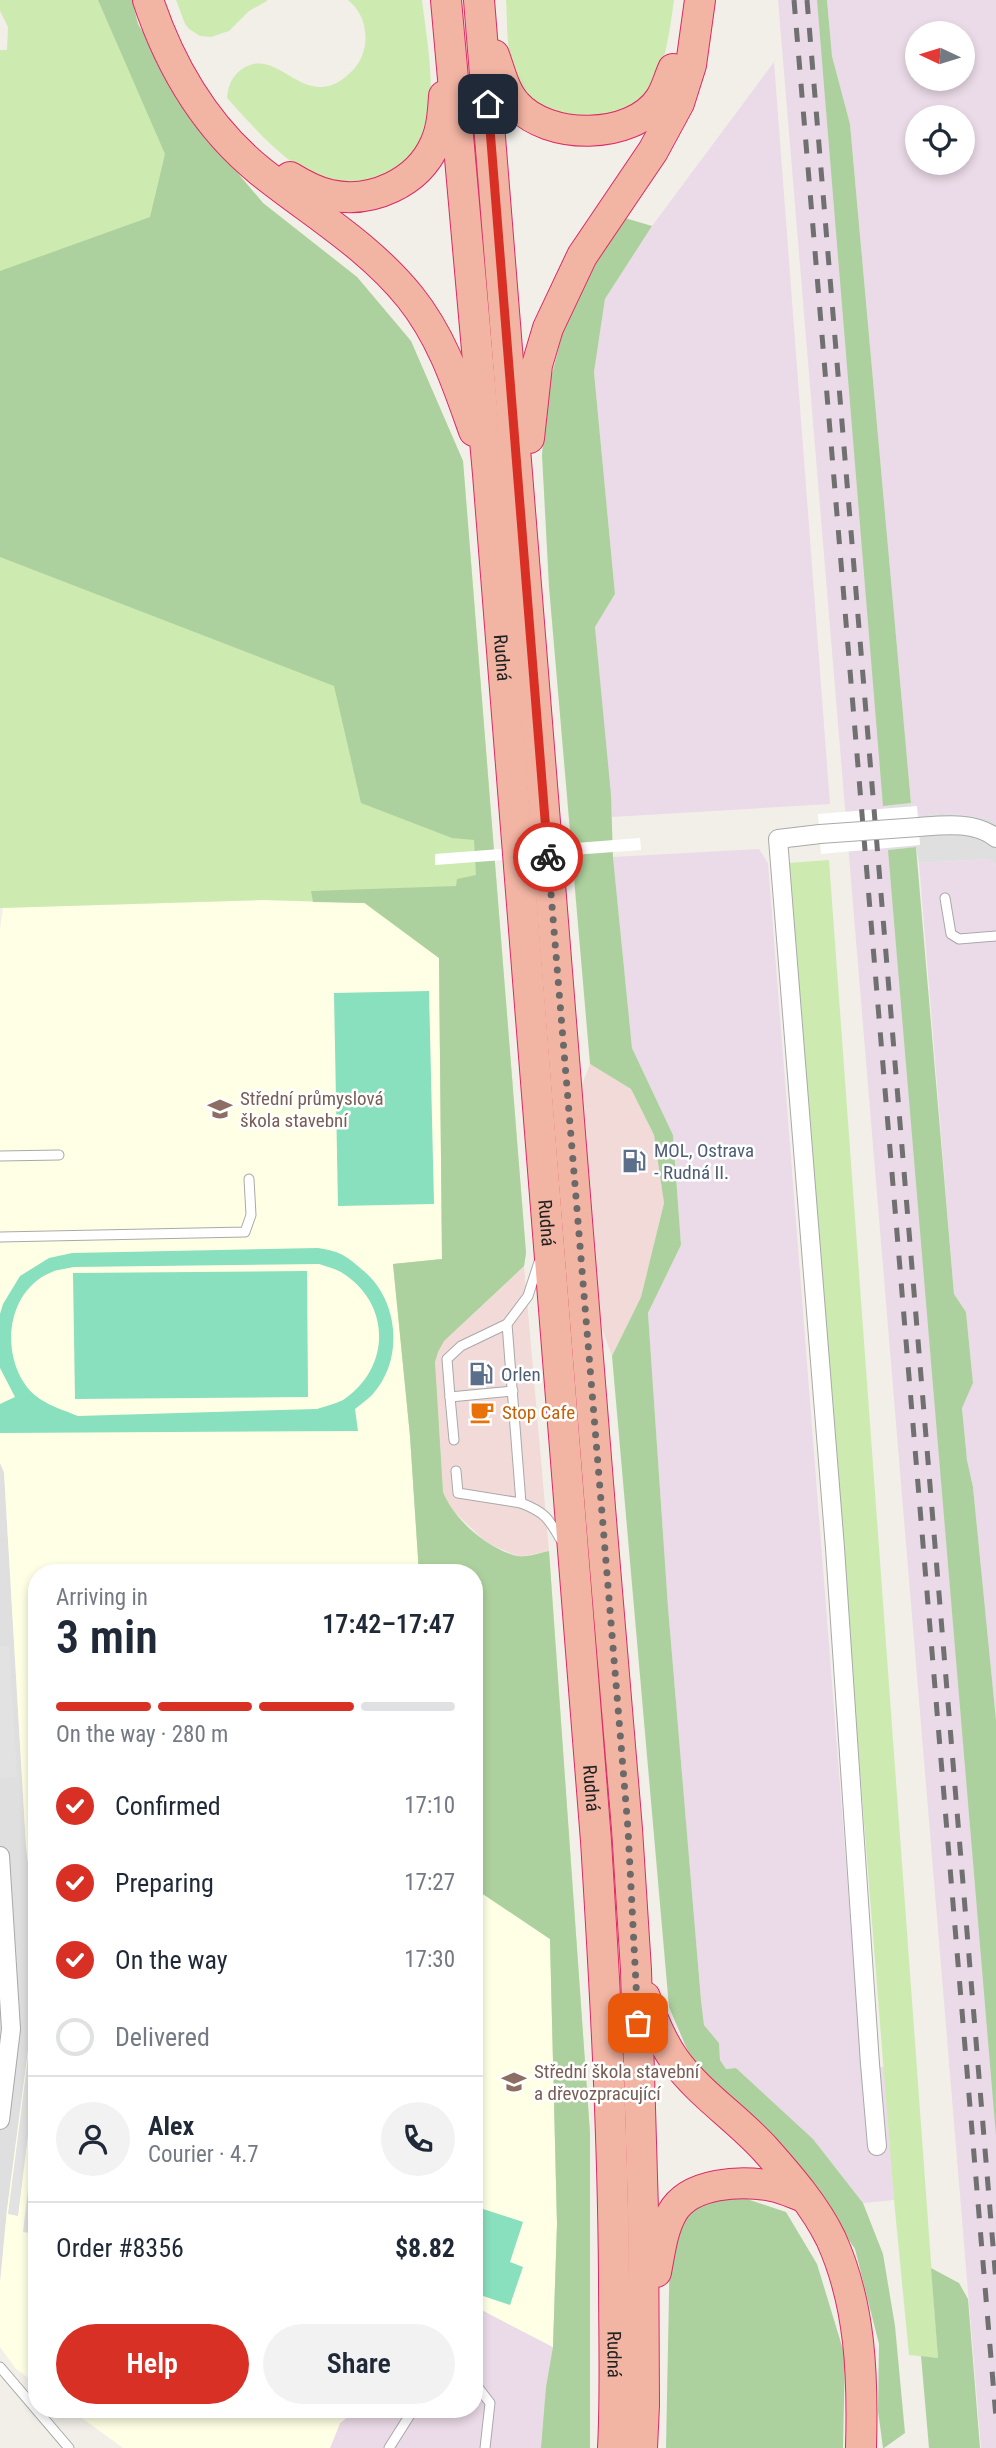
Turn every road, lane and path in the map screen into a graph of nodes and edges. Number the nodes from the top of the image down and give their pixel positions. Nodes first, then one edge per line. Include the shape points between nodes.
1 (148, 0) edge
2 (160, 0) edge
3 (686, 0) edge
4 (700, 0) edge
5 (480, 10) edge
6 (448, 13) edge
7 (488, 474) junction
8 (522, 522) junction
9 (996, 838) edge
10 (945, 898) dead end
11 (996, 936) edge
12 (59, 1155) dead end
13 (0, 1156) edge
14 (249, 1179) dead end
15 (548, 1233) junction
16 (0, 1237) edge
17 (508, 1324) junction
18 (513, 1391) junction
19 (450, 1397) junction
20 (454, 1440) dead end
21 (456, 1471) dead end
22 (521, 1503) junction
23 (574, 1563) junction
24 (0, 1856) edge
25 (636, 1970) junction
26 (0, 2120) edge
27 (877, 2146) dead end
28 (804, 2196) junction
29 (644, 2334) junction
30 (0, 2367) edge
31 (483, 2395) edge
32 (28, 2400) edge
33 (43, 2418) edge
34 (408, 2418) edge
35 (69, 2448) edge
36 (388, 2448) edge
37 (485, 2448) edge
38 (613, 2448) edge
39 (642, 2448) edge
40 (861, 2448) edge

1 - 7 highway via 181,76 222,133 259,170 363,249 412,300 450,365
2 - 6 highway via 187,66 233,129 291,178 338,197 388,189 412,176 428,158 442,124
3 - 5 highway via 675,64 660,99 639,118 614,129 585,131 527,114 514,103
4 - 8 highway via 691,65 676,110 582,256 548,328 534,384
5 - 8 highway, Rudná
6 - 7 highway, Rudná
7 - 15 highway, Rudná
8 - 25 highway, Rudná
9 - 27 street, bridge via 987,831 944,824 778,839
10 - 11 lane via 951,934 959,939
12 - 13 lane
14 - 16 lane via 251,1215 245,1232
15 - 17 lane via 528,1296
15 - 23 highway, Rudná
17 - 18 lane
17 - 19 lane via 461,1346 447,1359
18 - 19 lane
18 - 22 lane
19 - 20 lane
21 - 22 lane via 458,1493
22 - 23 lane via 539,1510 550,1521
23 - 38 highway, Rudná via 607,2026
24 - 26 street via 11,2029
25 - 28 highway via 656,2025 676,2062 764,2148
25 - 29 highway, Rudná
28 - 29 highway via 748,2183 708,2188 683,2200 664,2235
28 - 40 highway via 831,2240 852,2303 861,2357
29 - 39 highway, Rudná
30 - 32 lane
31 - 37 lane via 489,2403
33 - 35 lane
34 - 36 lane

